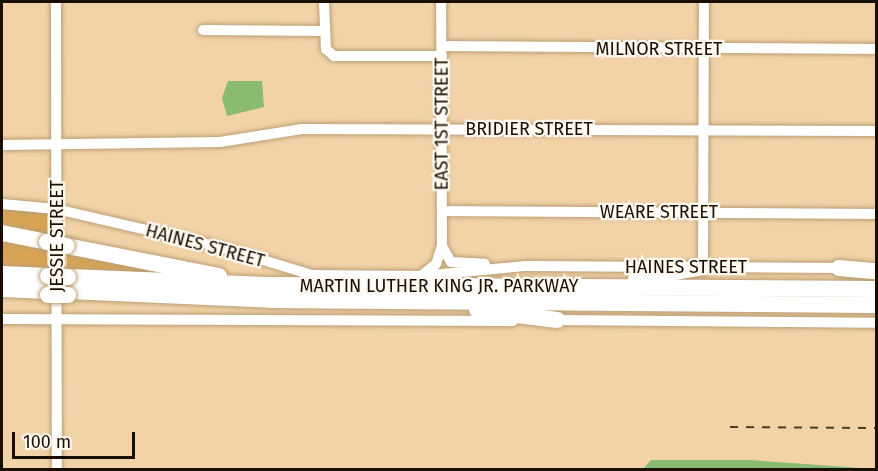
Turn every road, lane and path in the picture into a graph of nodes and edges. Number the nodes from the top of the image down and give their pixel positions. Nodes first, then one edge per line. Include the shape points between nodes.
1 (56, 2) edge
2 (324, 2) edge
3 (441, 2) edge
4 (704, 2) edge
5 (203, 30) dead end
6 (324, 31) junction
7 (704, 49) junction
8 (876, 49) edge
9 (442, 51) junction
10 (442, 129) junction
11 (704, 130) junction
12 (876, 131) edge
13 (2, 145) edge
14 (57, 145) junction
15 (2, 204) edge
16 (56, 209) junction
17 (442, 211) junction
18 (703, 213) junction
19 (876, 214) edge
20 (2, 233) edge
21 (442, 246) junction
22 (524, 266) junction
23 (876, 266) edge
24 (703, 267) junction
25 (839, 268) junction
26 (876, 271) edge
27 (2, 274) edge
28 (421, 276) junction
29 (267, 285) junction
30 (48, 287) junction
31 (561, 287) junction
32 (68, 288) junction
33 (2, 289) edge
34 (876, 290) edge
35 (2, 296) edge
36 (413, 301) junction
37 (876, 305) edge
38 (2, 319) edge
39 (58, 319) junction
40 (557, 320) junction
41 (876, 323) edge
42 (57, 470) edge

1 - 14 street, JESSIE STREET
2 - 6 street
3 - 9 street, EAST 1ST STREET
4 - 7 street
5 - 6 street
6 - 9 street, MILNOR STREET via 326,49 334,56
7 - 8 street, MILNOR STREET
7 - 9 street, MILNOR STREET
7 - 11 street
9 - 10 street, EAST 1ST STREET
10 - 11 street, BRIDIER STREET
10 - 14 street, BRIDIER STREET via 302,129 220,142
10 - 17 street, EAST 1ST STREET
11 - 12 street, BRIDIER STREET
11 - 18 street
13 - 14 street, BRIDIER STREET
14 - 16 street, JESSIE STREET
15 - 16 street, HAINES STREET
16 - 28 street, HAINES STREET via 224,248 301,274
16 - 39 street, JESSIE STREET
17 - 18 street, WEARE STREET
17 - 21 street, EAST 1ST STREET
18 - 19 street, WEARE STREET
18 - 24 street
20 - 29 highway, bridge
21 - 22 street via 447,259 456,263
21 - 28 street via 436,264
22 - 24 street, HAINES STREET
22 - 28 street, HAINES STREET
23 - 25 street, HAINES STREET
24 - 25 street, HAINES STREET
24 - 31 highway
25 - 26 highway
27 - 30 highway, MARTIN LUTHER KING JR. PARKWAY
29 - 31 highway, MARTIN LUTHER KING JR. PARKWAY
29 - 32 highway, MARTIN LUTHER KING JR. PARKWAY
30 - 32 highway, MARTIN LUTHER KING JR. PARKWAY, bridge
30 - 33 highway, MARTIN LUTHER KING JR. PARKWAY
30 - 35 highway
31 - 34 highway, MARTIN LUTHER KING JR. PARKWAY
32 - 36 highway, MARTIN LUTHER KING JR. PARKWAY via 132,294
36 - 37 highway, MARTIN LUTHER KING JR. PARKWAY
36 - 40 highway
38 - 39 street
39 - 40 street
39 - 42 street, JESSIE STREET
40 - 41 street

